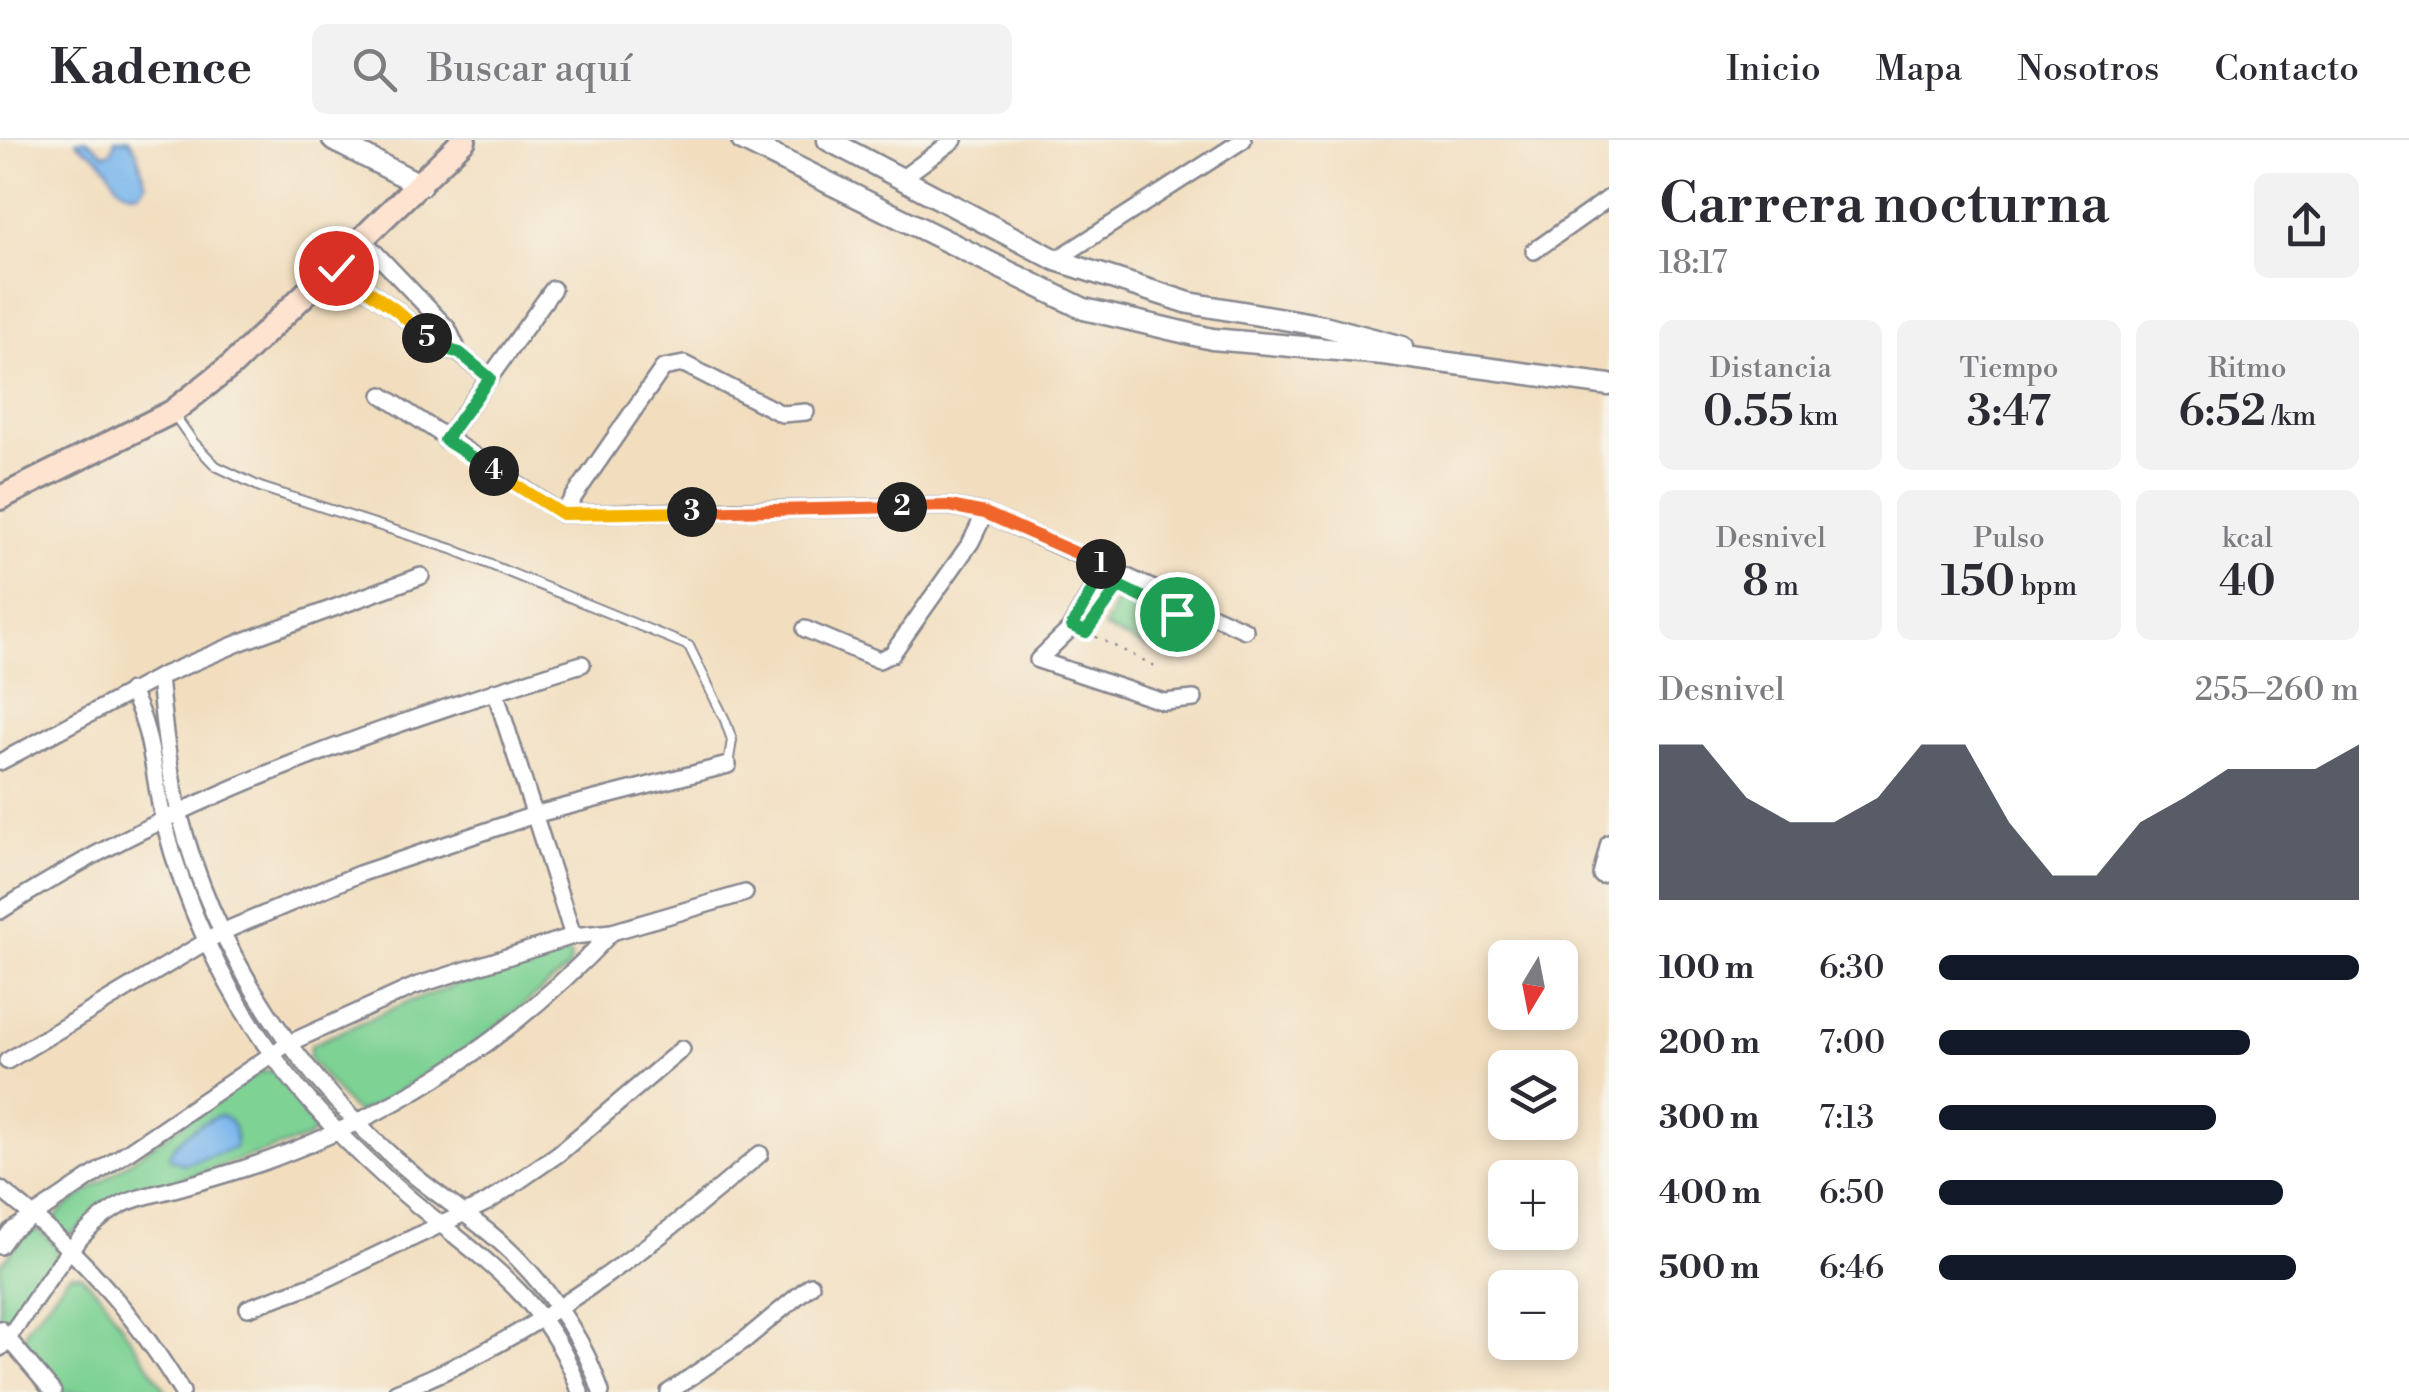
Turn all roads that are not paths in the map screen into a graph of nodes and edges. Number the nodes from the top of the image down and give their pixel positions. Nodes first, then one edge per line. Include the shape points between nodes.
1 (334, 140) edge
2 (464, 140) edge
3 (742, 140) edge
4 (828, 140) edge
5 (954, 140) edge
6 (1243, 140) edge
7 (902, 178) junction
8 (421, 185) junction
9 (1609, 198) edge
10 (364, 240) junction
11 (1534, 250) dead end
12 (1056, 260) junction
13 (336, 268) junction
14 (397, 275) junction
15 (554, 289) dead end
16 (376, 296) junction
17 (460, 353) junction
18 (1472, 365) junction
19 (490, 378) junction
20 (1609, 385) edge
21 (382, 394) dead end
22 (172, 412) junction
23 (806, 412) dead end
24 (445, 440) junction
25 (0, 498) edge
26 (985, 513) junction
27 (562, 514) junction
28 (1106, 566) junction
29 (421, 576) dead end
30 (805, 629) dead end
31 (1246, 630) dead end
32 (582, 664) dead end
33 (159, 676) junction
34 (130, 691) junction
35 (495, 691) junction
36 (1194, 699) dead end
37 (0, 762) edge
38 (728, 765) joint
39 (179, 813) junction
40 (537, 814) junction
41 (164, 821) junction
42 (1609, 843) edge
43 (1600, 874) dead end
44 (745, 893) dead end
45 (0, 911) edge
46 (222, 932) junction
47 (612, 932) junction
48 (572, 936) junction
49 (206, 941) junction
50 (287, 1044) junction
51 (682, 1049) dead end
52 (271, 1053) junction
53 (7, 1061) dead end
54 (358, 1123) junction
55 (338, 1132) junction
56 (760, 1154) dead end
57 (0, 1189) edge
58 (463, 1213) junction
59 (35, 1216) junction
60 (442, 1224) junction
61 (0, 1246) edge
62 (72, 1250) junction
63 (810, 1286) dead end
64 (248, 1308) dead end
65 (559, 1308) junction
66 (541, 1318) junction
67 (3, 1338) edge
68 (53, 1392) edge
69 (182, 1392) edge
70 (396, 1392) edge
71 (580, 1392) edge
72 (601, 1392) edge
73 (669, 1392) edge

1 - 8 street
2 - 8 main road
3 - 18 street via 1084,309 1212,339
4 - 7 street
5 - 7 street
6 - 12 street
7 - 12 street
8 - 10 main road
9 - 11 street
10 - 13 main road
10 - 14 street
12 - 18 street via 1189,303 1324,326
13 - 16 street
13 - 22 main road
14 - 16 street
14 - 17 street via 448,329
15 - 19 street
16 - 17 street via 436,346
17 - 19 street
18 - 20 street
19 - 24 street
21 - 24 street
22 - 25 main road
22 - 38 lane via 216,466 260,486 452,550 690,646 726,720 732,740
23 - 27 street via 782,414 684,364 663,368
24 - 27 street
26 - 27 street via 950,506
26 - 28 street
26 - 30 street via 892,654 879,660
28 - 31 street
28 - 36 street via 1069,630 1038,660 1164,702
29 - 33 street
32 - 35 street
33 - 34 street
33 - 39 street
34 - 37 street
34 - 41 street via 141,709
35 - 39 street via 330,746
35 - 40 street
38 - 40 street
39 - 41 street
39 - 46 street
40 - 46 street via 359,874
40 - 48 street
41 - 45 street
41 - 49 street
42 - 43 street
44 - 47 street
46 - 49 street
46 - 50 street
47 - 48 street
47 - 54 street via 565,982 490,1043
48 - 50 street via 415,986
49 - 52 street
49 - 53 street
50 - 52 street
50 - 54 street
51 - 58 street via 558,1154
52 - 55 street
52 - 59 street
54 - 55 street
54 - 58 street
55 - 60 street
55 - 62 street via 117,1208
56 - 65 street via 690,1214
57 - 59 street
58 - 60 street
58 - 65 street via 516,1256
59 - 61 street
59 - 62 street
60 - 64 street
60 - 66 street via 502,1271
62 - 67 street
62 - 69 street via 115,1297
63 - 73 street
65 - 66 street
65 - 72 street
66 - 70 street
66 - 71 street
67 - 68 street

